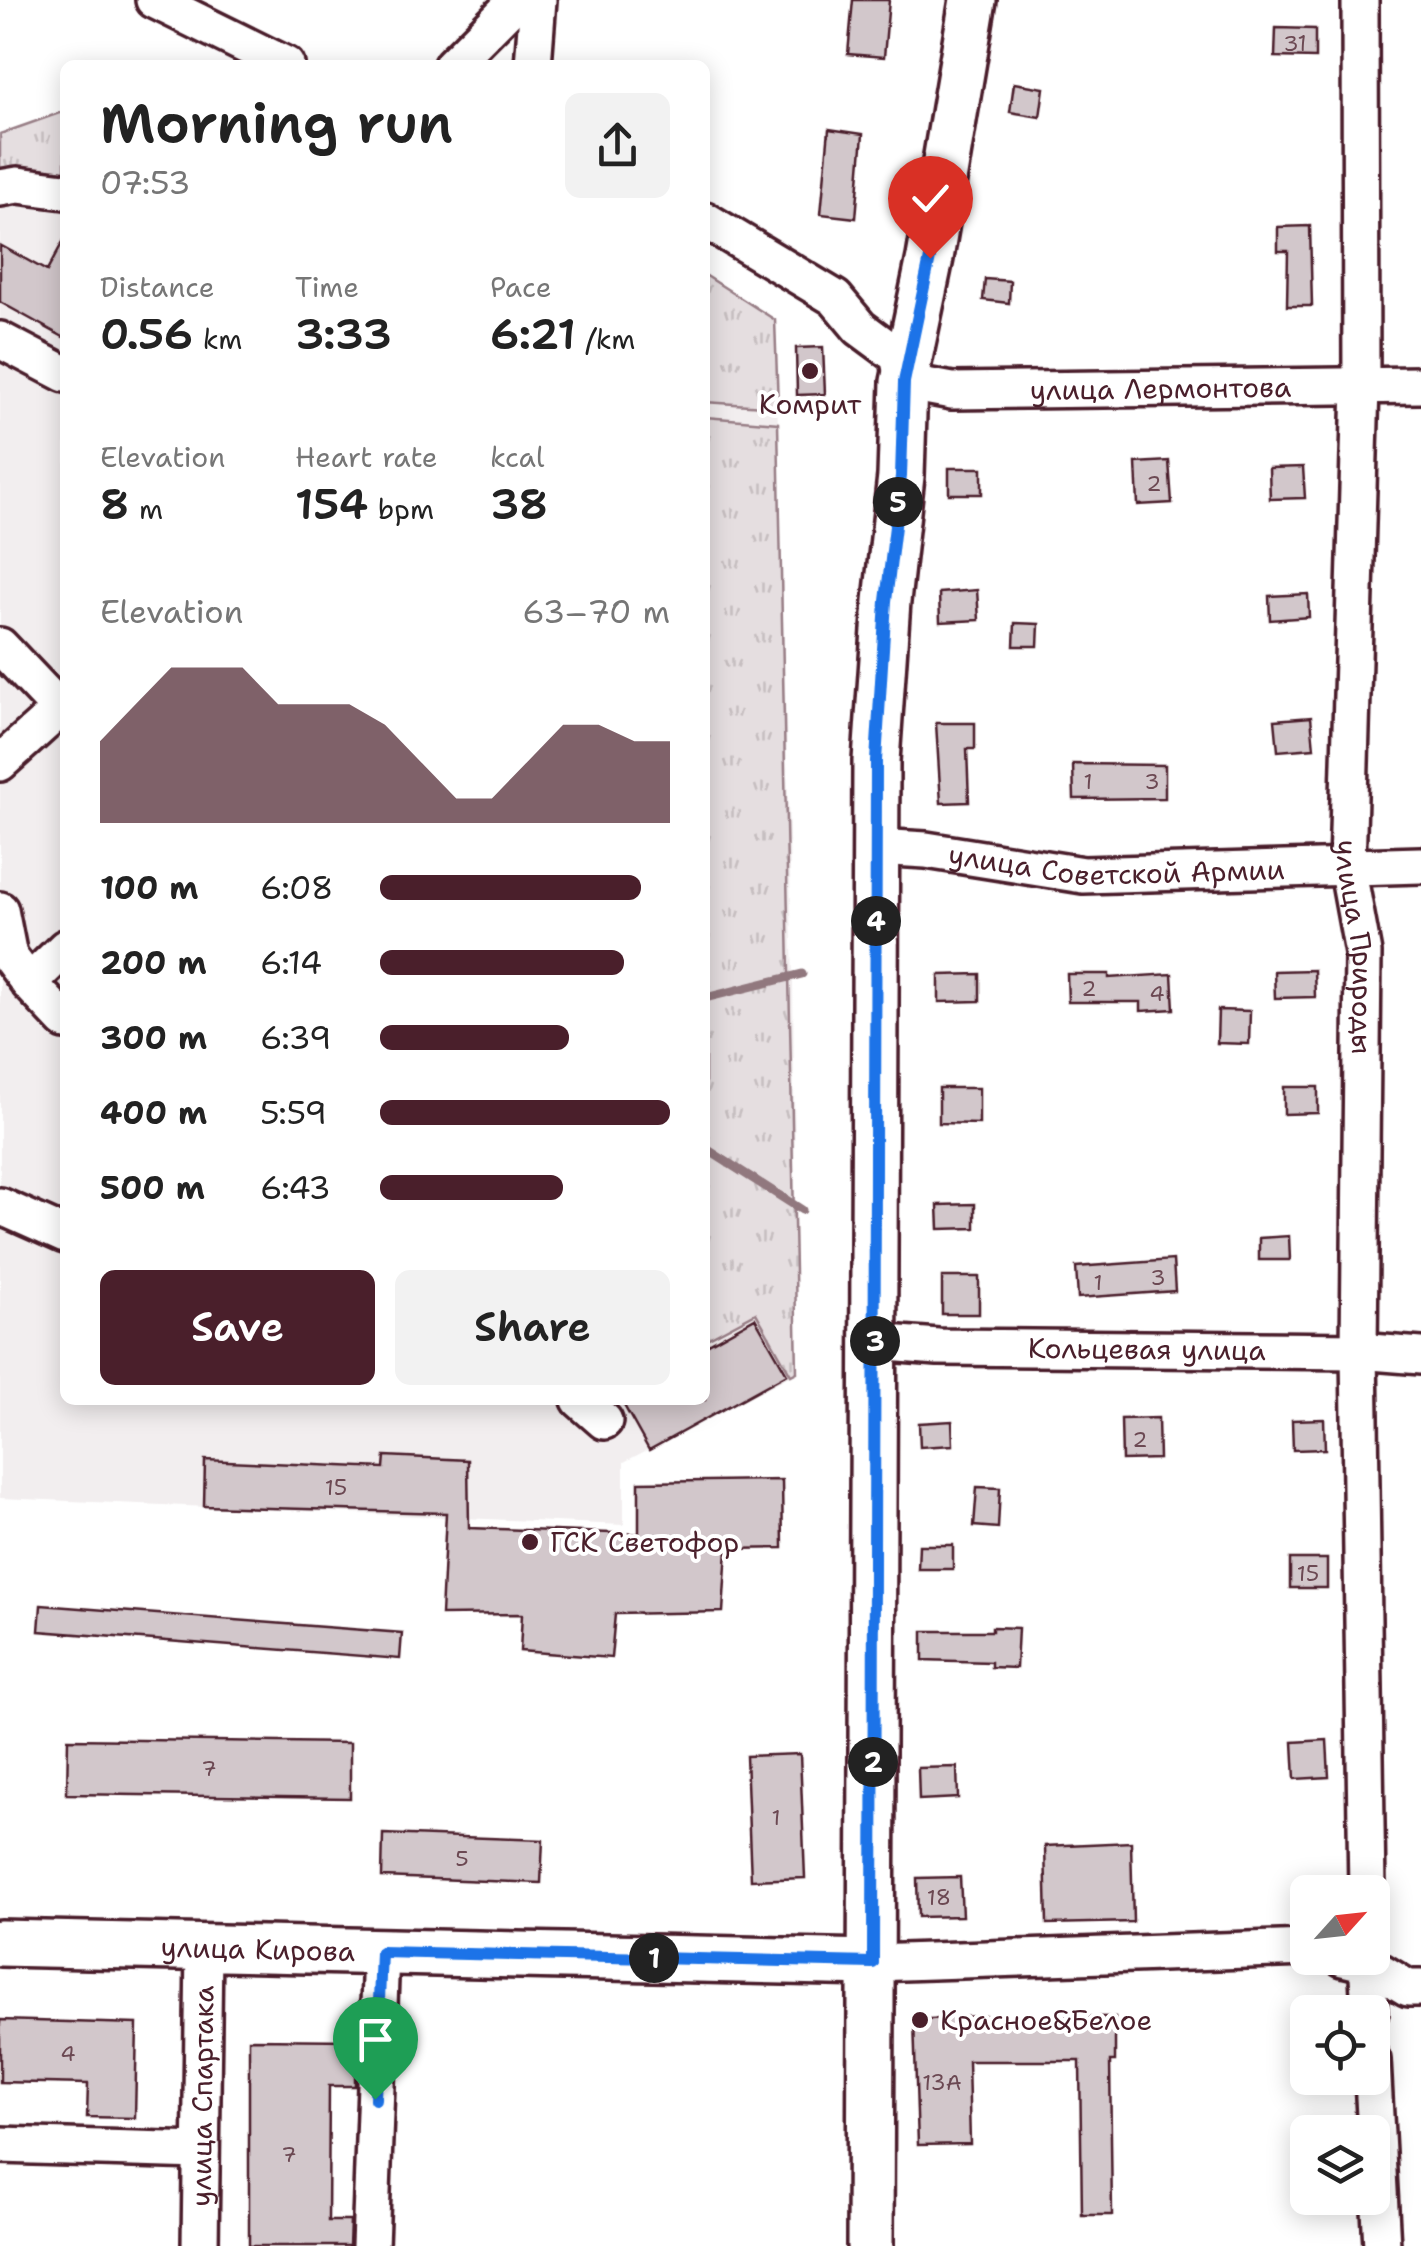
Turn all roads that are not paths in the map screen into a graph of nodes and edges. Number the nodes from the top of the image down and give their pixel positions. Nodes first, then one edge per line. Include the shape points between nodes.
1 (154, 0) edge
2 (517, 0) edge
3 (538, 0) edge
4 (973, 0) edge
5 (1360, 0) edge
6 (276, 60) edge
7 (457, 60) edge
8 (533, 60) edge
9 (0, 188) edge
10 (60, 190) edge
11 (710, 223) edge
12 (0, 340) edge
13 (60, 371) edge
14 (904, 382) junction
15 (1421, 385) edge
16 (1360, 386) junction
17 (0, 646) edge
18 (60, 703) edge
19 (60, 709) edge
20 (0, 763) edge
21 (876, 847) junction
22 (1421, 865) edge
23 (1347, 866) junction
24 (0, 910) edge
25 (60, 950) edge
26 (12, 966) edge
27 (60, 1016) edge
28 (0, 1206) edge
29 (60, 1233) edge
30 (875, 1342) junction
31 (1359, 1351) junction
32 (1421, 1356) edge
33 (1366, 1875) edge
34 (0, 1944) edge
35 (204, 1948) junction
36 (1290, 1949) edge
37 (381, 1952) junction
38 (873, 1963) junction
39 (1385, 1975) edge
40 (1421, 1988) edge
41 (1374, 2095) edge
42 (0, 2146) edge
43 (201, 2151) junction
44 (200, 2246) edge
45 (370, 2246) edge
46 (870, 2246) edge
47 (1382, 2246) edge

1 - 6 street
2 - 7 street
3 - 8 street
4 - 14 main road
5 - 16 street, улица Природы
9 - 10 street
11 - 14 street via 835,298 860,328 898,356
12 - 13 street
14 - 16 street, улица Лермонтова via 952,391
14 - 21 main road via 878,725
15 - 16 street, улица Лермонтова
16 - 23 street, улица Природы
17 - 18 street
19 - 20 street
21 - 23 street, улица Советской Армии via 1082,875
21 - 30 main road
22 - 23 street, улица Советской Армии
23 - 31 street, улица Природы via 1363,953
24 - 26 street
25 - 26 street
26 - 27 street
28 - 29 street
30 - 31 street, Кольцевая улица
30 - 38 main road
31 - 32 street, Кольцевая улица
31 - 33 street, улица Природы
34 - 35 main road, улица Кирова
35 - 37 main road, улица Кирова
35 - 43 street, улица Спартака
36 - 38 street
37 - 38 main road, улица Кирова
37 - 45 street
38 - 46 main road
39 - 40 street
41 - 47 street
42 - 43 street
43 - 44 street, улица Спартака

